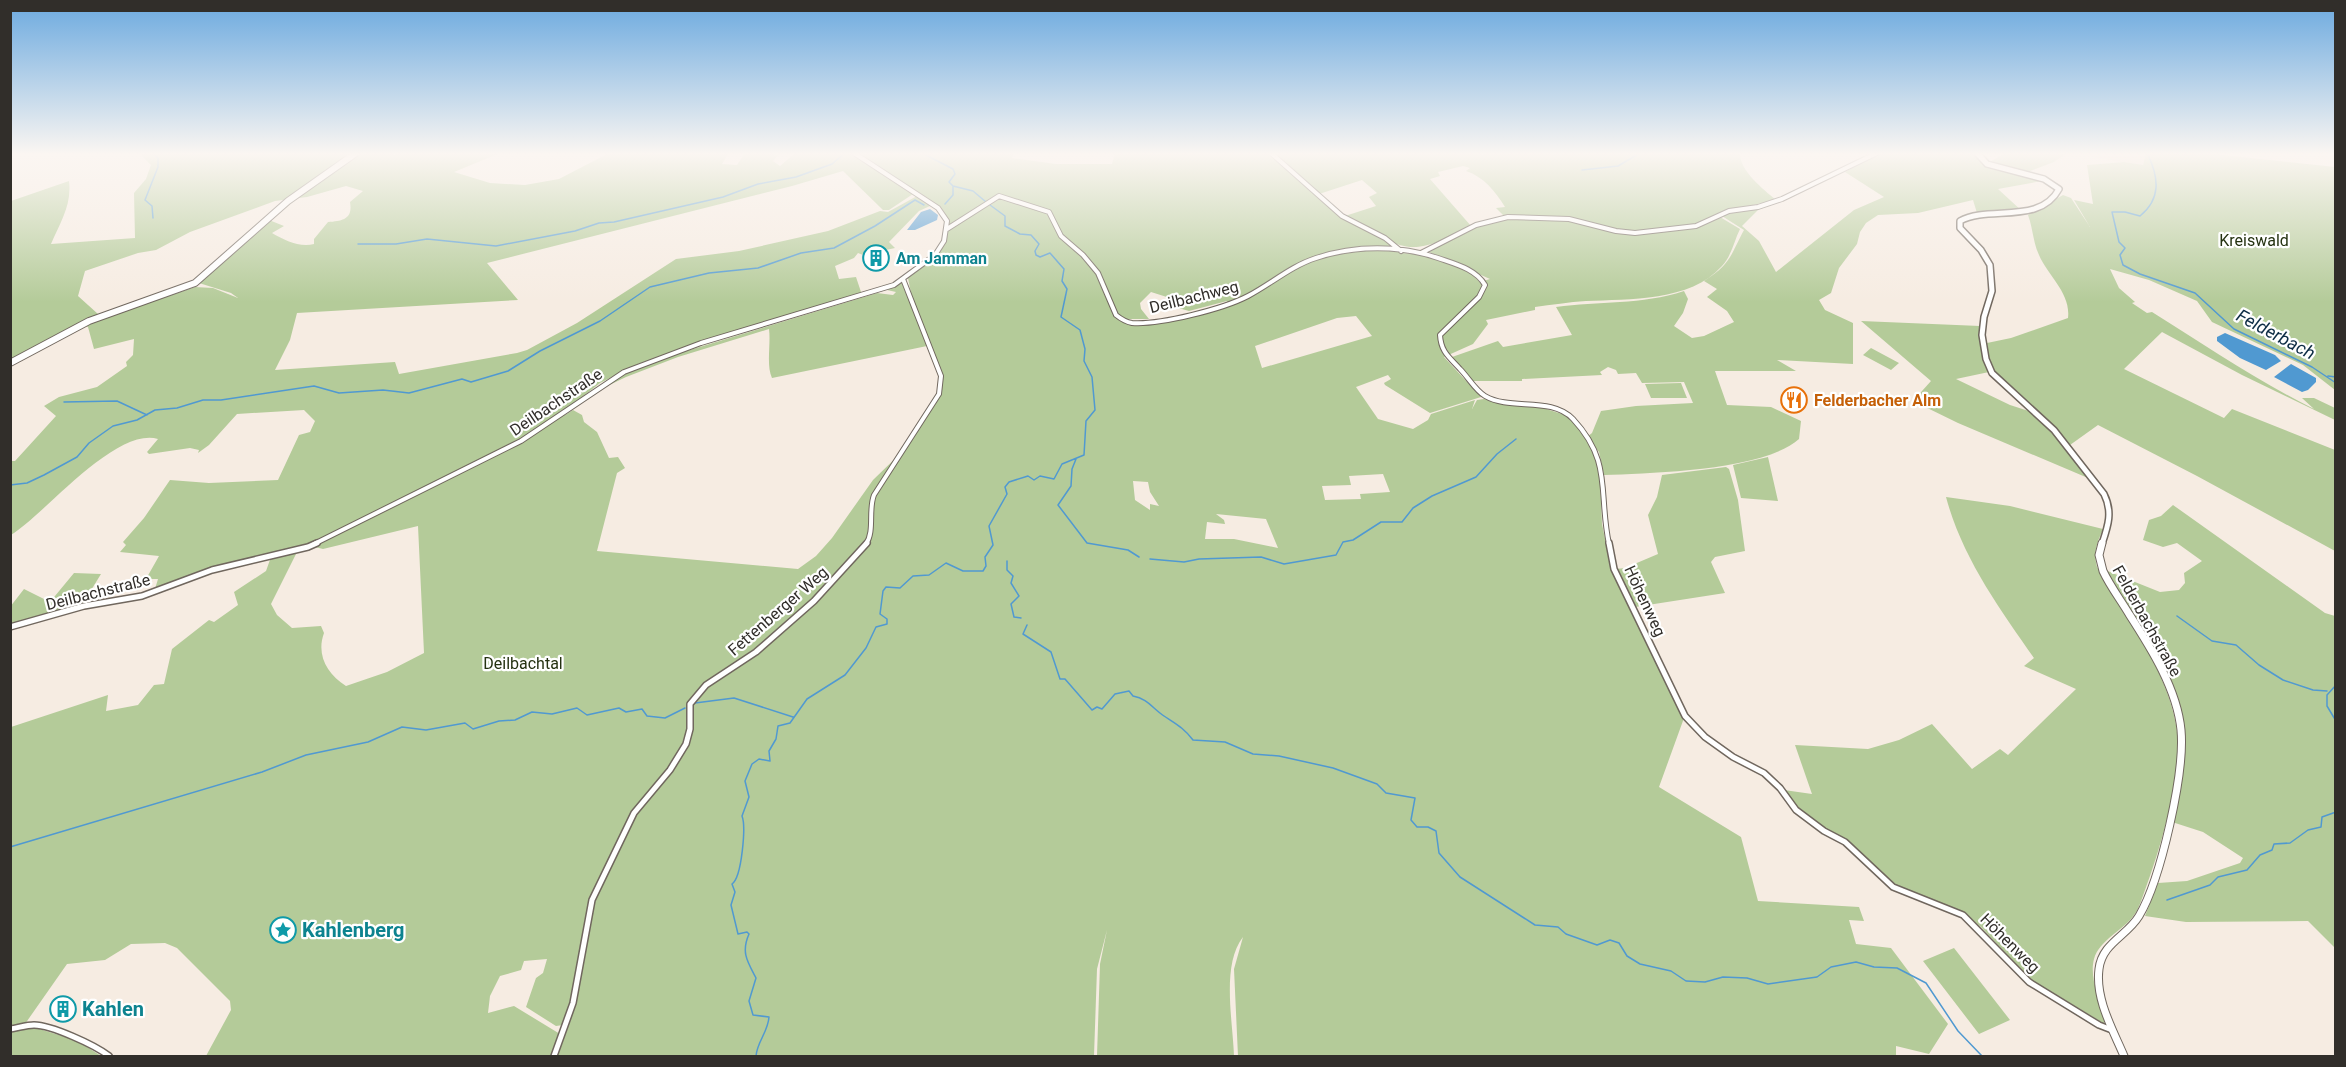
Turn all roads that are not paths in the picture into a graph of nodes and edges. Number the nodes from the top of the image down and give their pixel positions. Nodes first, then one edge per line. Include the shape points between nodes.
1 (286, 203) edge
2 (930, 203) edge
3 (988, 203) edge
4 (1025, 203) edge
5 (1327, 203) edge
6 (1772, 203) edge
7 (2045, 203) edge
8 (947, 229) junction
9 (1401, 251) junction
10 (1421, 253) junction
11 (903, 279) junction
12 (10, 363) edge
13 (10, 627) edge
14 (10, 1029) edge
15 (2115, 1031) junction
16 (110, 1056) edge
17 (554, 1056) edge
18 (2124, 1056) edge

1 - 12 main road via 195,283 89,321
2 - 8 street via 947,221
3 - 8 street, Deilbachweg
4 - 9 street, Deilbachweg via 1049,212 1061,236 1098,273 1116,315 1131,323 1236,301 1297,266 1327,255 1359,250
5 - 9 street, Höhenweg
6 - 10 street via 1729,212 1696,226 1635,233 1569,219 1509,217 1476,225
7 - 15 street, Felderbachstraße via 2018,215 1971,215 1960,221 1960,228 1990,265 1992,296 1982,333 1987,359 1996,379 2053,429 2106,496 2109,528 2101,542 2098,560 2148,646 2181,731 2182,750 2171,814 2153,881 2138,919 2112,940 2098,966 2097,979
8 - 11 street, Deilbachstraße via 935,255
9 - 10 street, Höhenweg
10 - 15 street, Höhenweg via 1453,263 1484,282 1479,297 1439,338 1441,348 1459,370 1491,399 1562,412 1572,418 1594,448 1603,476 1603,516 1614,568 1685,716 1705,737 1764,773 1796,810 1845,842 1893,887 1963,915 2029,982
11 - 13 street, Deilbachstraße via 879,291 702,344 624,372 521,441 308,547 212,570 142,596 84,606
11 - 17 street, Fettenberger Weg via 941,376 939,394 874,495 870,538 862,550 814,601 756,652 706,685 690,704 686,744 634,813 592,900 573,1003
14 - 16 street via 45,1027
15 - 18 street, Felderbachstraße

